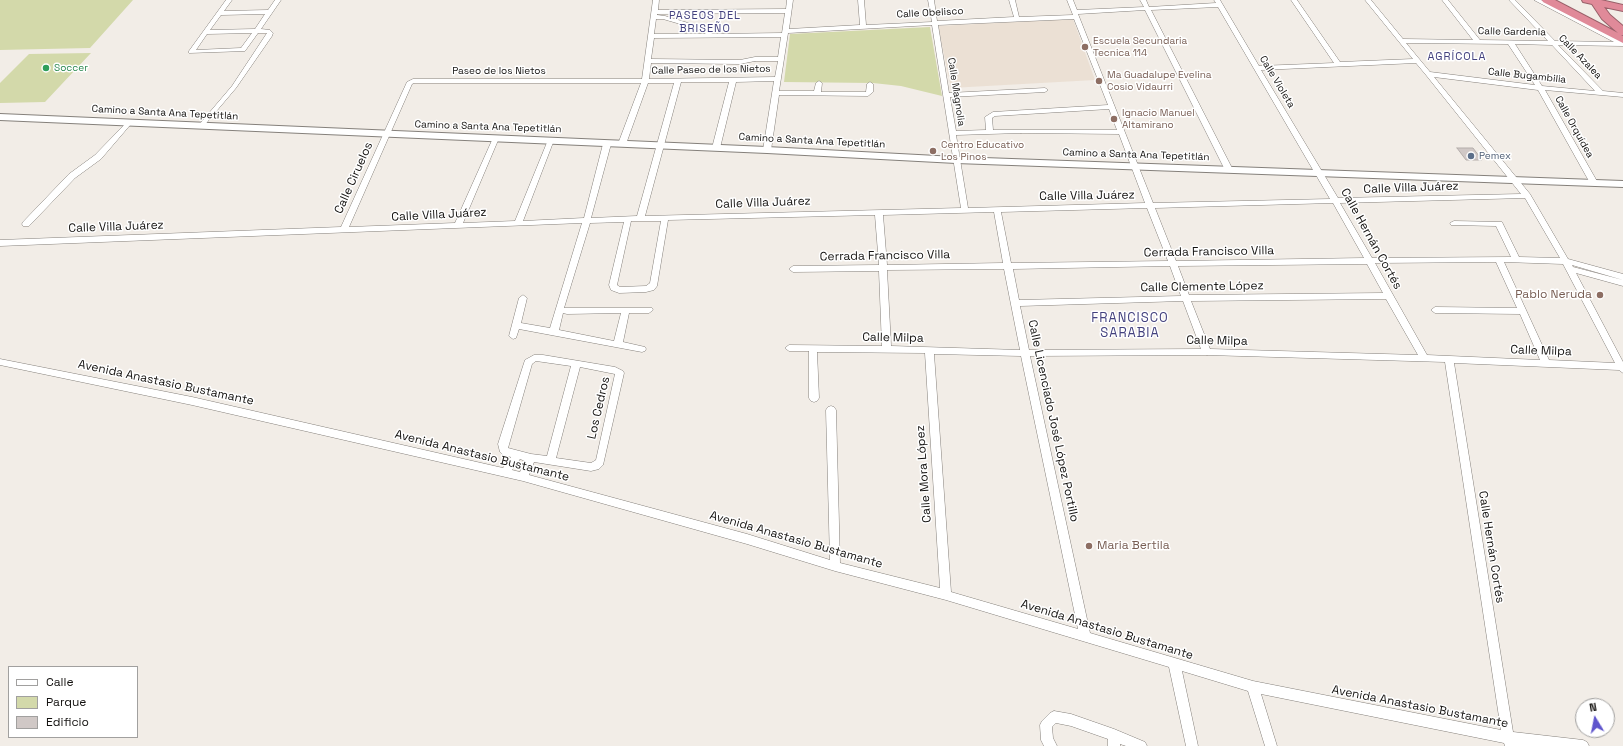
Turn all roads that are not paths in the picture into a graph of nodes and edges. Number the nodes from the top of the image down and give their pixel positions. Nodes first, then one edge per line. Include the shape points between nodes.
1 (229, 0) edge
2 (278, 0) edge
3 (656, 0) edge
4 (790, 0) edge
5 (861, 0) edge
6 (931, 0) edge
7 (1012, 0) edge
8 (1070, 0) edge
9 (1143, 0) edge
10 (1294, 0) edge
11 (1368, 0) edge
12 (1445, 0) edge
13 (1512, 0) edge
14 (1537, 0) edge
15 (1547, 0) edge
16 (1587, 0) edge
17 (1219, 2) edge
18 (1597, 5) dead end
19 (1623, 8) edge
20 (1148, 9) junction
21 (788, 11) junction
22 (269, 12) junction
23 (219, 13) junction
24 (654, 14) junction
25 (1075, 15) junction
26 (1017, 19) junction
27 (934, 23) junction
28 (863, 27) junction
29 (257, 31) junction
30 (205, 32) junction
31 (1623, 32) edge
32 (785, 33) junction
33 (712, 35) junction
34 (652, 36) junction
35 (1402, 41) junction
36 (1478, 42) junction
37 (1510, 42) junction
38 (1553, 43) junction
39 (1622, 43) edge
40 (1623, 49) edge
41 (781, 59) junction
42 (649, 61) junction
43 (1418, 61) junction
44 (1339, 65) junction
45 (1258, 68) junction
46 (1428, 74) junction
47 (733, 79) junction
48 (778, 79) junction
49 (645, 81) junction
50 (678, 81) junction
51 (819, 83) dead end
52 (870, 84) dead end
53 (1540, 88) junction
54 (1045, 90) dead end
55 (776, 93) junction
56 (1601, 93) junction
57 (817, 94) junction
58 (946, 95) junction
59 (1623, 95) edge
60 (1112, 107) junction
61 (0, 117) edge
62 (129, 123) junction
63 (201, 126) junction
64 (990, 132) junction
65 (1121, 132) junction
66 (952, 133) junction
67 (386, 134) junction
68 (496, 138) junction
69 (551, 140) junction
70 (606, 144) junction
71 (622, 144) junction
72 (659, 146) junction
73 (716, 148) junction
74 (767, 150) junction
75 (956, 160) junction
76 (1134, 166) junction
77 (1229, 170) junction
78 (1320, 174) junction
79 (1515, 181) junction
80 (1594, 183) junction
81 (1623, 184) edge
82 (1527, 196) junction
83 (1336, 202) junction
84 (1150, 207) junction
85 (997, 210) junction
86 (965, 211) junction
87 (879, 212) junction
88 (665, 218) junction
89 (628, 219) junction
90 (640, 219) junction
91 (586, 220) junction
92 (518, 223) junction
93 (1454, 223) dead end
94 (26, 224) dead end
95 (458, 226) junction
96 (343, 231) junction
97 (0, 243) edge
98 (1500, 259) junction
99 (1517, 260) junction
100 (1369, 261) junction
101 (1566, 261) junction
102 (1173, 264) junction
103 (1008, 267) junction
104 (883, 268) junction
105 (793, 269) dead end
106 (1570, 269) junction
107 (1623, 276) edge
108 (1623, 283) edge
109 (1389, 296) junction
110 (523, 298) dead end
111 (1186, 299) junction
112 (1015, 303) junction
113 (560, 310) junction
114 (626, 310) junction
115 (649, 310) dead end
116 (1435, 310) dead end
117 (1522, 311) junction
118 (516, 325) junction
119 (554, 332) junction
120 (513, 336) dead end
121 (618, 343) junction
122 (789, 348) dead end
123 (642, 349) dead end
124 (812, 349) junction
125 (887, 349) junction
126 (928, 351) junction
127 (1207, 352) junction
128 (1025, 353) junction
129 (1424, 358) junction
130 (1449, 359) junction
131 (0, 362) edge
132 (1546, 363) junction
133 (576, 364) junction
134 (1622, 368) edge
135 (814, 398) dead end
136 (831, 410) dead end
137 (517, 455) junction
138 (531, 458) junction
139 (551, 460) junction
140 (505, 474) junction
141 (523, 477) junction
142 (835, 566) junction
143 (946, 595) junction
144 (1085, 637) junction
145 (1174, 663) junction
146 (1253, 687) junction
147 (1114, 740) edge
148 (1510, 742) edge
149 (1051, 746) edge
150 (1141, 746) edge
151 (1192, 746) edge
152 (1271, 746) edge
153 (1582, 746) edge

1 - 23 street
2 - 22 street
3 - 24 street
4 - 21 street
5 - 28 street
6 - 27 street, Calle Magnolia
7 - 26 street
8 - 25 street
9 - 20 street
10 - 44 street
11 - 35 street
12 - 36 street
13 - 38 street, Calle Azalea
14 - 39 street
15 - 39 highway
16 - 19 highway
17 - 20 street, Calle Obelisco
17 - 45 street, Calle Violeta
18 - 31 highway
20 - 25 street, Calle Obelisco
20 - 77 street
21 - 24 street
21 - 32 street
22 - 23 street
22 - 29 street
23 - 30 street
24 - 33 street via 696,27
24 - 34 street
25 - 26 street, Calle Obelisco
25 - 60 street
26 - 27 street, Calle Obelisco
27 - 28 street, Calle Obelisco
27 - 58 street, Calle Magnolia
28 - 32 street, Calle Obelisco
29 - 30 street
29 - 30 street via 243,50 190,52
29 - 63 street via 268,31 270,36 234,87
32 - 33 street, Calle Obelisco
32 - 41 street
33 - 34 street, Calle Obelisco
34 - 42 street
35 - 36 street, Calle Gardenia
35 - 43 street
36 - 37 street, Calle Gardenia
37 - 38 street, Calle Gardenia
37 - 53 street, Calle Orquídea
38 - 39 street, Calle Gardenia
38 - 56 street, Calle Azalea
39 - 40 street
41 - 42 street via 740,62
41 - 48 street
42 - 49 street
43 - 44 street
43 - 46 street
44 - 45 street
45 - 78 street, Calle Violeta
46 - 53 street, Calle Bugambilia
46 - 79 street
47 - 48 street, Calle Paseo de los Nietos
47 - 50 street, Calle Paseo de los Nietos
47 - 73 street
48 - 55 street
49 - 50 street, Calle Paseo de los Nietos
49 - 67 street, Paseo de los Nietos via 416,80 410,83
49 - 71 street
50 - 72 street
51 - 57 street
52 - 57 street via 868,94
53 - 56 street, Calle Bugambilia
53 - 80 street, Calle Orquídea
54 - 58 street
55 - 57 street
55 - 74 street
56 - 59 street, Calle Bugambilia
58 - 66 street, Calle Magnolia
60 - 64 street via 993,114 988,117
60 - 65 street
61 - 62 street, Camino a Santa Ana Tepetitlán
62 - 63 street, Camino a Santa Ana Tepetitlán
62 - 94 street via 98,157 72,176
63 - 67 street, Camino a Santa Ana Tepetitlán
64 - 65 street
64 - 66 street
65 - 76 street
66 - 75 street, Calle Magnolia
67 - 68 street, Camino a Santa Ana Tepetitlán
67 - 96 street, Calle Ciruelos
68 - 69 street, Camino a Santa Ana Tepetitlán
68 - 95 street
69 - 70 street, Camino a Santa Ana Tepetitlán
69 - 92 street
70 - 71 street, Camino a Santa Ana Tepetitlán
70 - 91 street
71 - 72 street, Camino a Santa Ana Tepetitlán
72 - 73 street, Camino a Santa Ana Tepetitlán
72 - 90 street
73 - 74 street, Camino a Santa Ana Tepetitlán
74 - 75 street, Camino a Santa Ana Tepetitlán
75 - 76 street, Camino a Santa Ana Tepetitlán
75 - 86 street, Calle Magnolia
76 - 77 street, Camino a Santa Ana Tepetitlán
76 - 84 street
77 - 78 street, Camino a Santa Ana Tepetitlán
78 - 79 street, Camino a Santa Ana Tepetitlán
78 - 83 street, Calle Hernán Cortés
79 - 80 street, Camino a Santa Ana Tepetitlán
79 - 82 street
80 - 81 street, Camino a Santa Ana Tepetitlán
82 - 83 street, Calle Villa Juárez
82 - 101 street
83 - 84 street, Calle Villa Juárez
83 - 100 street, Calle Hernán Cortés
84 - 85 street, Calle Villa Juárez
84 - 102 street
85 - 86 street, Calle Villa Juárez
85 - 103 street, Calle Licenciado José López Portillo
86 - 87 street, Calle Villa Juárez
87 - 88 street, Calle Villa Juárez
87 - 104 street
88 - 89 street via 654,284 646,289 619,290 613,285
88 - 90 street, Calle Villa Juárez
89 - 90 street, Calle Villa Juárez
89 - 91 street, Calle Villa Juárez
91 - 92 street, Calle Villa Juárez
91 - 113 street
92 - 95 street, Calle Villa Juárez
93 - 99 street via 1499,224
95 - 96 street, Calle Villa Juárez
96 - 97 street, Calle Villa Juárez
98 - 99 street, Cerrada Francisco Villa
98 - 100 street, Cerrada Francisco Villa
98 - 117 street
99 - 101 street, Cerrada Francisco Villa
100 - 102 street, Cerrada Francisco Villa
100 - 109 street, Calle Hernán Cortés
101 - 106 street
101 - 107 street, Cerrada Francisco Villa
102 - 103 street, Cerrada Francisco Villa
102 - 111 street
103 - 104 street, Cerrada Francisco Villa
103 - 112 street, Calle Licenciado José López Portillo
104 - 105 street, Cerrada Francisco Villa
104 - 125 street
106 - 108 street
106 - 134 street
109 - 111 street, Calle Clemente López
109 - 129 street, Calle Hernán Cortés
110 - 118 street
111 - 112 street, Calle Clemente López
111 - 127 street
112 - 128 street, Calle Licenciado José López Portillo
113 - 114 street
113 - 119 street
114 - 115 street
114 - 121 street
116 - 117 street
117 - 132 street
118 - 119 street
118 - 120 street
119 - 121 street
121 - 123 street
122 - 124 street, Calle Milpa
124 - 125 street, Calle Milpa
124 - 135 street
125 - 126 street, Calle Milpa
126 - 128 street, Calle Milpa
126 - 143 street, Calle Mora López
127 - 128 street, Calle Milpa
127 - 129 street, Calle Milpa
128 - 144 street, Calle Licenciado José López Portillo
129 - 130 street, Calle Milpa
130 - 132 street, Calle Milpa
130 - 148 street, Calle Hernán Cortés
131 - 140 street, Avenida Anastasio Bustamante via 200,403
132 - 134 street, Calle Milpa
133 - 137 street, Los Cedros via 538,357 530,360 502,444 506,452
133 - 139 street
133 - 139 street, Los Cedros via 615,370 620,374 600,462 591,467
136 - 142 street
137 - 138 street, Los Cedros
137 - 140 street
138 - 139 street, Los Cedros
138 - 141 street
140 - 141 street, Avenida Anastasio Bustamante
141 - 142 street, Avenida Anastasio Bustamante
142 - 143 street, Avenida Anastasio Bustamante
143 - 144 street, Avenida Anastasio Bustamante
144 - 145 street, Avenida Anastasio Bustamante
145 - 146 street, Avenida Anastasio Bustamante
145 - 151 street
146 - 148 street, Avenida Anastasio Bustamante
146 - 152 street
147 - 149 street via 1071,720 1054,717 1046,725 1047,740
147 - 150 street
148 - 153 street, Avenida Anastasio Bustamante

